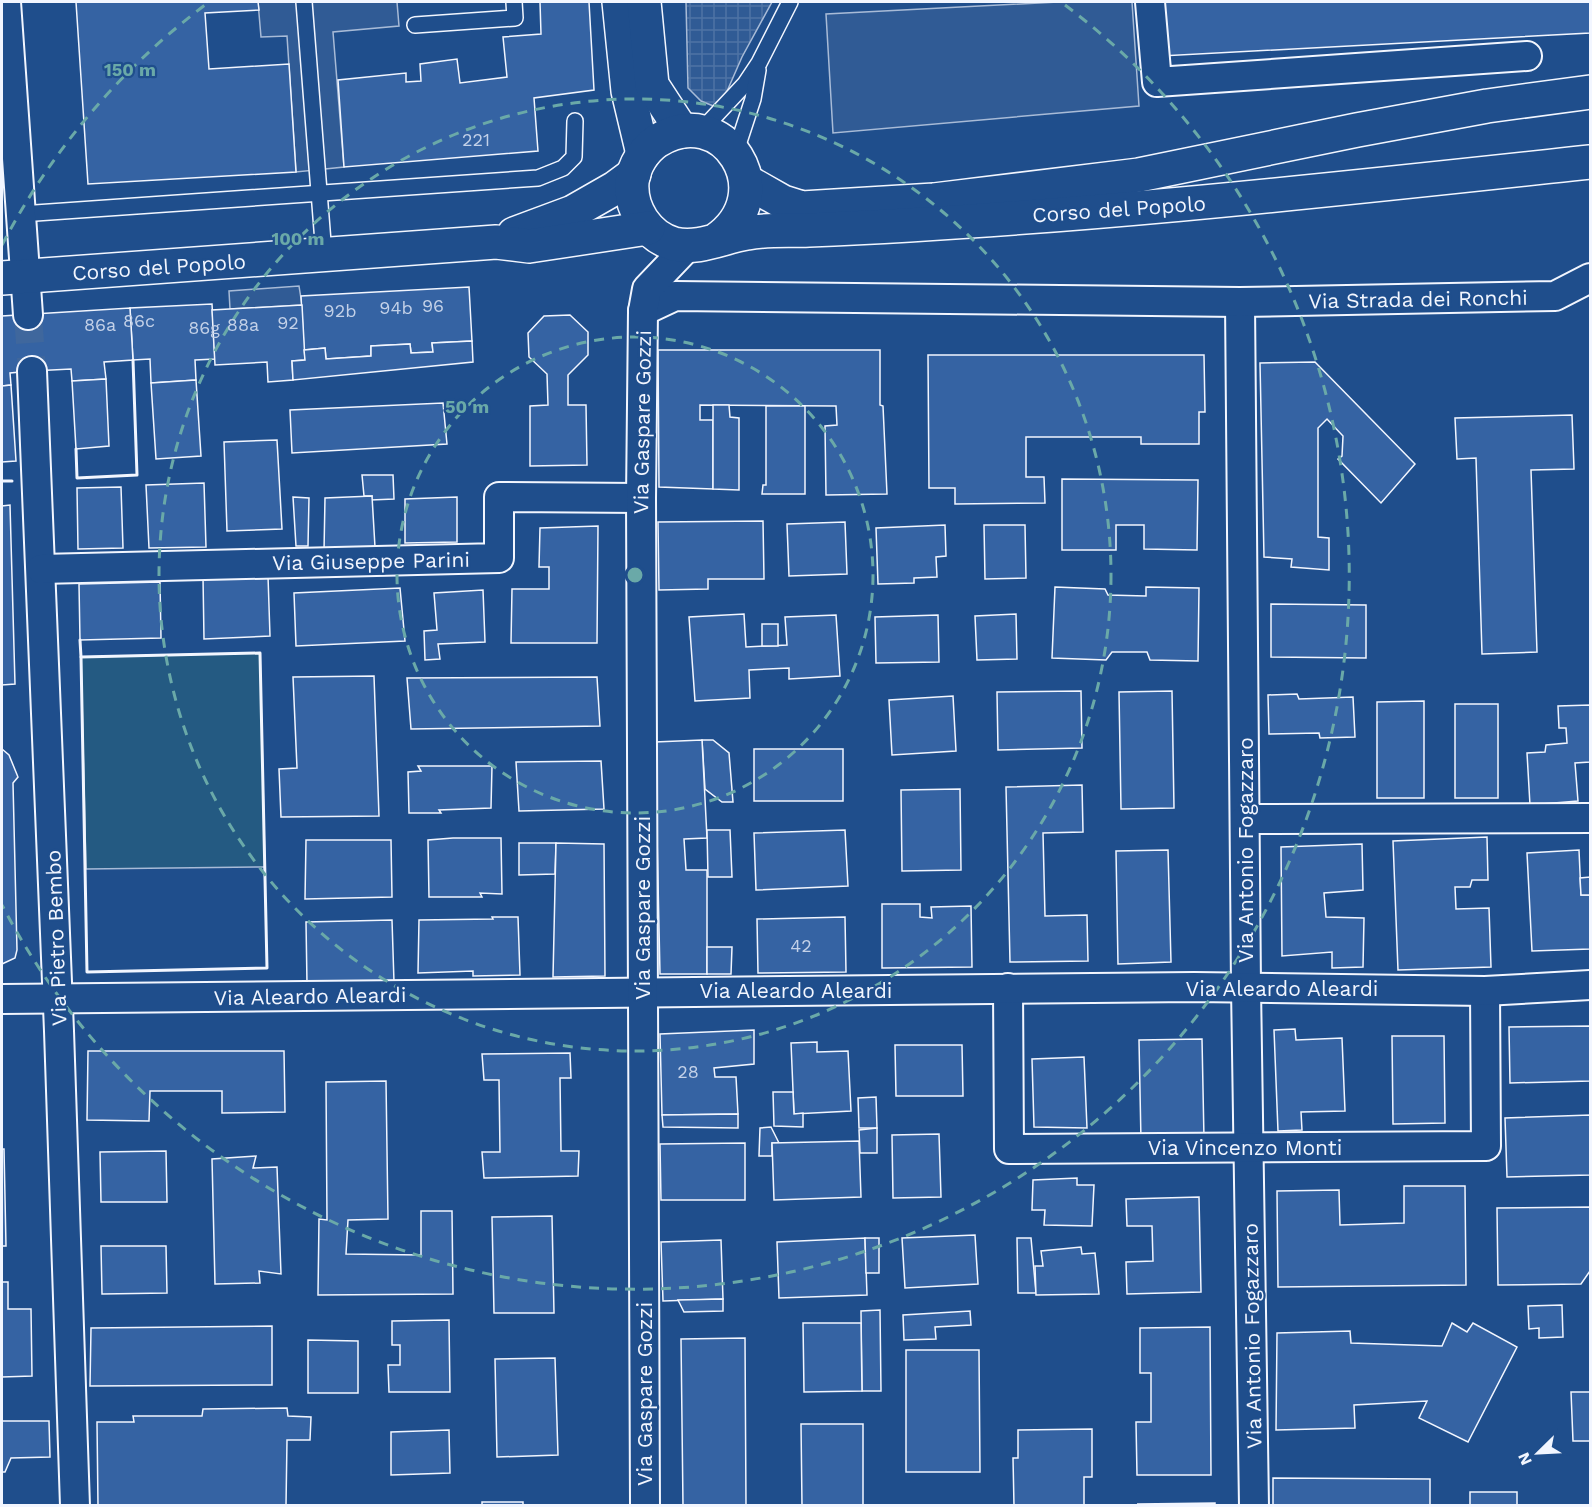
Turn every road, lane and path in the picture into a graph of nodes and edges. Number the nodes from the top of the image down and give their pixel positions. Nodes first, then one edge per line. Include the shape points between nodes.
1 (6, 2) edge
2 (304, 2) edge
3 (514, 2) edge
4 (619, 2) edge
5 (644, 2) edge
6 (790, 2) edge
7 (1150, 2) edge
8 (415, 26) dead end
9 (1527, 56) dead end
10 (759, 63) junction
11 (1590, 92) edge
12 (575, 121) dead end
13 (691, 132) junction
14 (1590, 162) edge
15 (638, 164) junction
16 (741, 168) junction
17 (320, 195) junction
18 (21, 214) junction
19 (648, 228) junction
20 (496, 242) junction
21 (702, 243) junction
22 (324, 255) junction
23 (14, 277) edge
24 (1590, 278) edge
25 (1240, 302) junction
26 (643, 311) junction
27 (28, 315) tunnel mouth
28 (32, 371) tunnel mouth
29 (641, 498) junction
30 (41, 569) junction
31 (1590, 818) edge
32 (1245, 819) junction
33 (1590, 985) edge
34 (1246, 987) junction
35 (1008, 988) junction
36 (642, 991) junction
37 (1485, 991) junction
38 (2, 999) edge
39 (58, 999) junction
40 (1250, 1147) junction
41 (75, 1506) edge
42 (645, 1506) edge
43 (1254, 1506) edge

1 - 18 street
2 - 17 lane
3 - 8 lane via 515,18
4 - 15 street
5 - 13 street via 652,85
6 - 10 lane
7 - 9 street via 1157,82
10 - 13 lane via 745,84
10 - 16 lane
11 - 16 street, Corso del Popolo via 1443,114 1139,175 934,200 802,208 783,201
12 - 17 lane via 573,157 563,168 538,178
13 - 15 street, Corso del Popolo via 667,135 654,143
13 - 16 street, Corso del Popolo via 724,142
14 - 21 street, Corso del Popolo via 1221,201 892,226 749,232
15 - 19 street via 634,203
15 - 20 street, Corso del Popolo via 615,188 573,212
16 - 21 street via 743,209 737,221
17 - 18 lane
17 - 22 lane
18 - 23 street
19 - 20 street, Corso del Popolo via 529,246
19 - 21 street via 666,241
20 - 22 street, Corso del Popolo
21 - 26 street, Via Gaspare Gozzi via 647,289
22 - 23 street, Corso del Popolo
23 - 27 street
24 - 25 street, Via Strada dei Ronchi via 1555,296
25 - 26 street, Via Strada dei Ronchi via 675,296
25 - 32 street, Via Antonio Fogazzaro
26 - 29 street, Via Gaspare Gozzi
28 - 30 street, Via Pietro Bembo
29 - 30 street, Via Giuseppe Parini via 500,497 499,558
29 - 36 street, Via Gaspare Gozzi
30 - 39 street, Via Pietro Bembo
31 - 32 street
32 - 34 street, Via Antonio Fogazzaro
33 - 37 street, Via Aleardo Aleardi
34 - 35 street, Via Aleardo Aleardi
34 - 37 street, Via Aleardo Aleardi
34 - 40 street, Via Antonio Fogazzaro
35 - 36 street, Via Aleardo Aleardi
35 - 40 street, Via Vincenzo Monti via 1009,1149
36 - 39 street, Via Aleardo Aleardi
36 - 42 street, Via Gaspare Gozzi
37 - 40 street, Via Vincenzo Monti via 1486,1146
38 - 39 street, Via Aleardo Aleardi
39 - 41 street, Via Pietro Bembo
40 - 43 street, Via Antonio Fogazzaro

